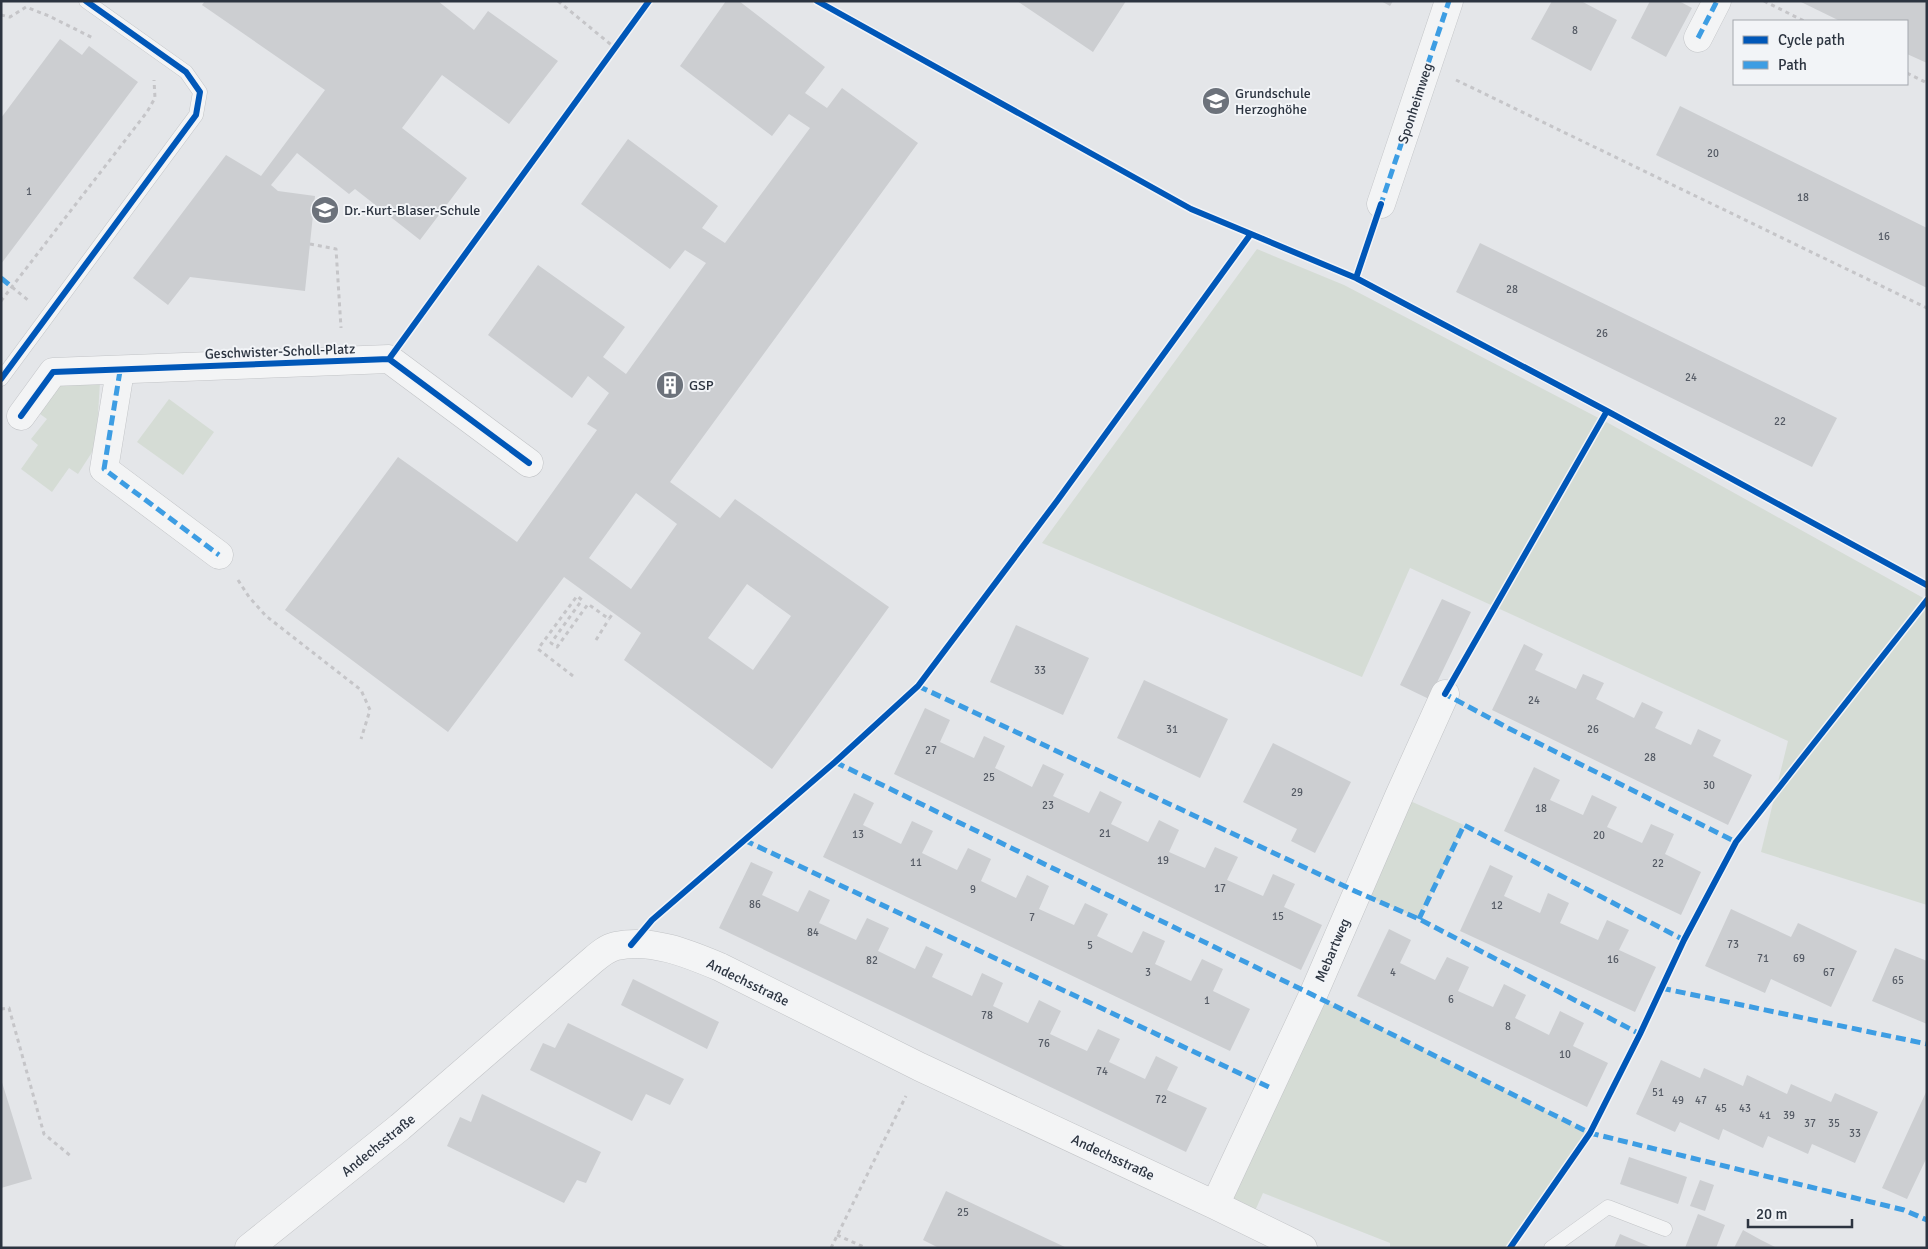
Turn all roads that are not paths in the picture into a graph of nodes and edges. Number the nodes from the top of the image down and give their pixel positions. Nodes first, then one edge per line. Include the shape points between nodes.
1 (86, 1) edge
2 (1450, 1) edge
3 (1717, 1) edge
4 (1698, 38) dead end
5 (1381, 204) dead end
6 (120, 371) junction
7 (1, 379) edge
8 (21, 416) dead end
9 (529, 463) dead end
10 (219, 555) dead end
11 (1446, 694) dead end
12 (1215, 1205) junction
13 (1665, 1229) dead end
14 (249, 1248) edge
15 (1302, 1248) edge
16 (1551, 1248) edge

1 - 7 lane via 186,72 200,92 196,116
2 - 5 street, Sponheimweg
3 - 4 street
6 - 8 street, Geschwister-Scholl-Platz via 54,372
6 - 9 street, Geschwister-Scholl-Platz via 389,359
6 - 10 street via 104,470
11 - 12 street, Mebartweg via 1398,796 1314,995
12 - 14 street, Andechsstraße via 920,1067 720,967 689,954 646,945 616,946 593,960 400,1127
12 - 15 street, Andechsstraße
13 - 16 lane via 1608,1207

